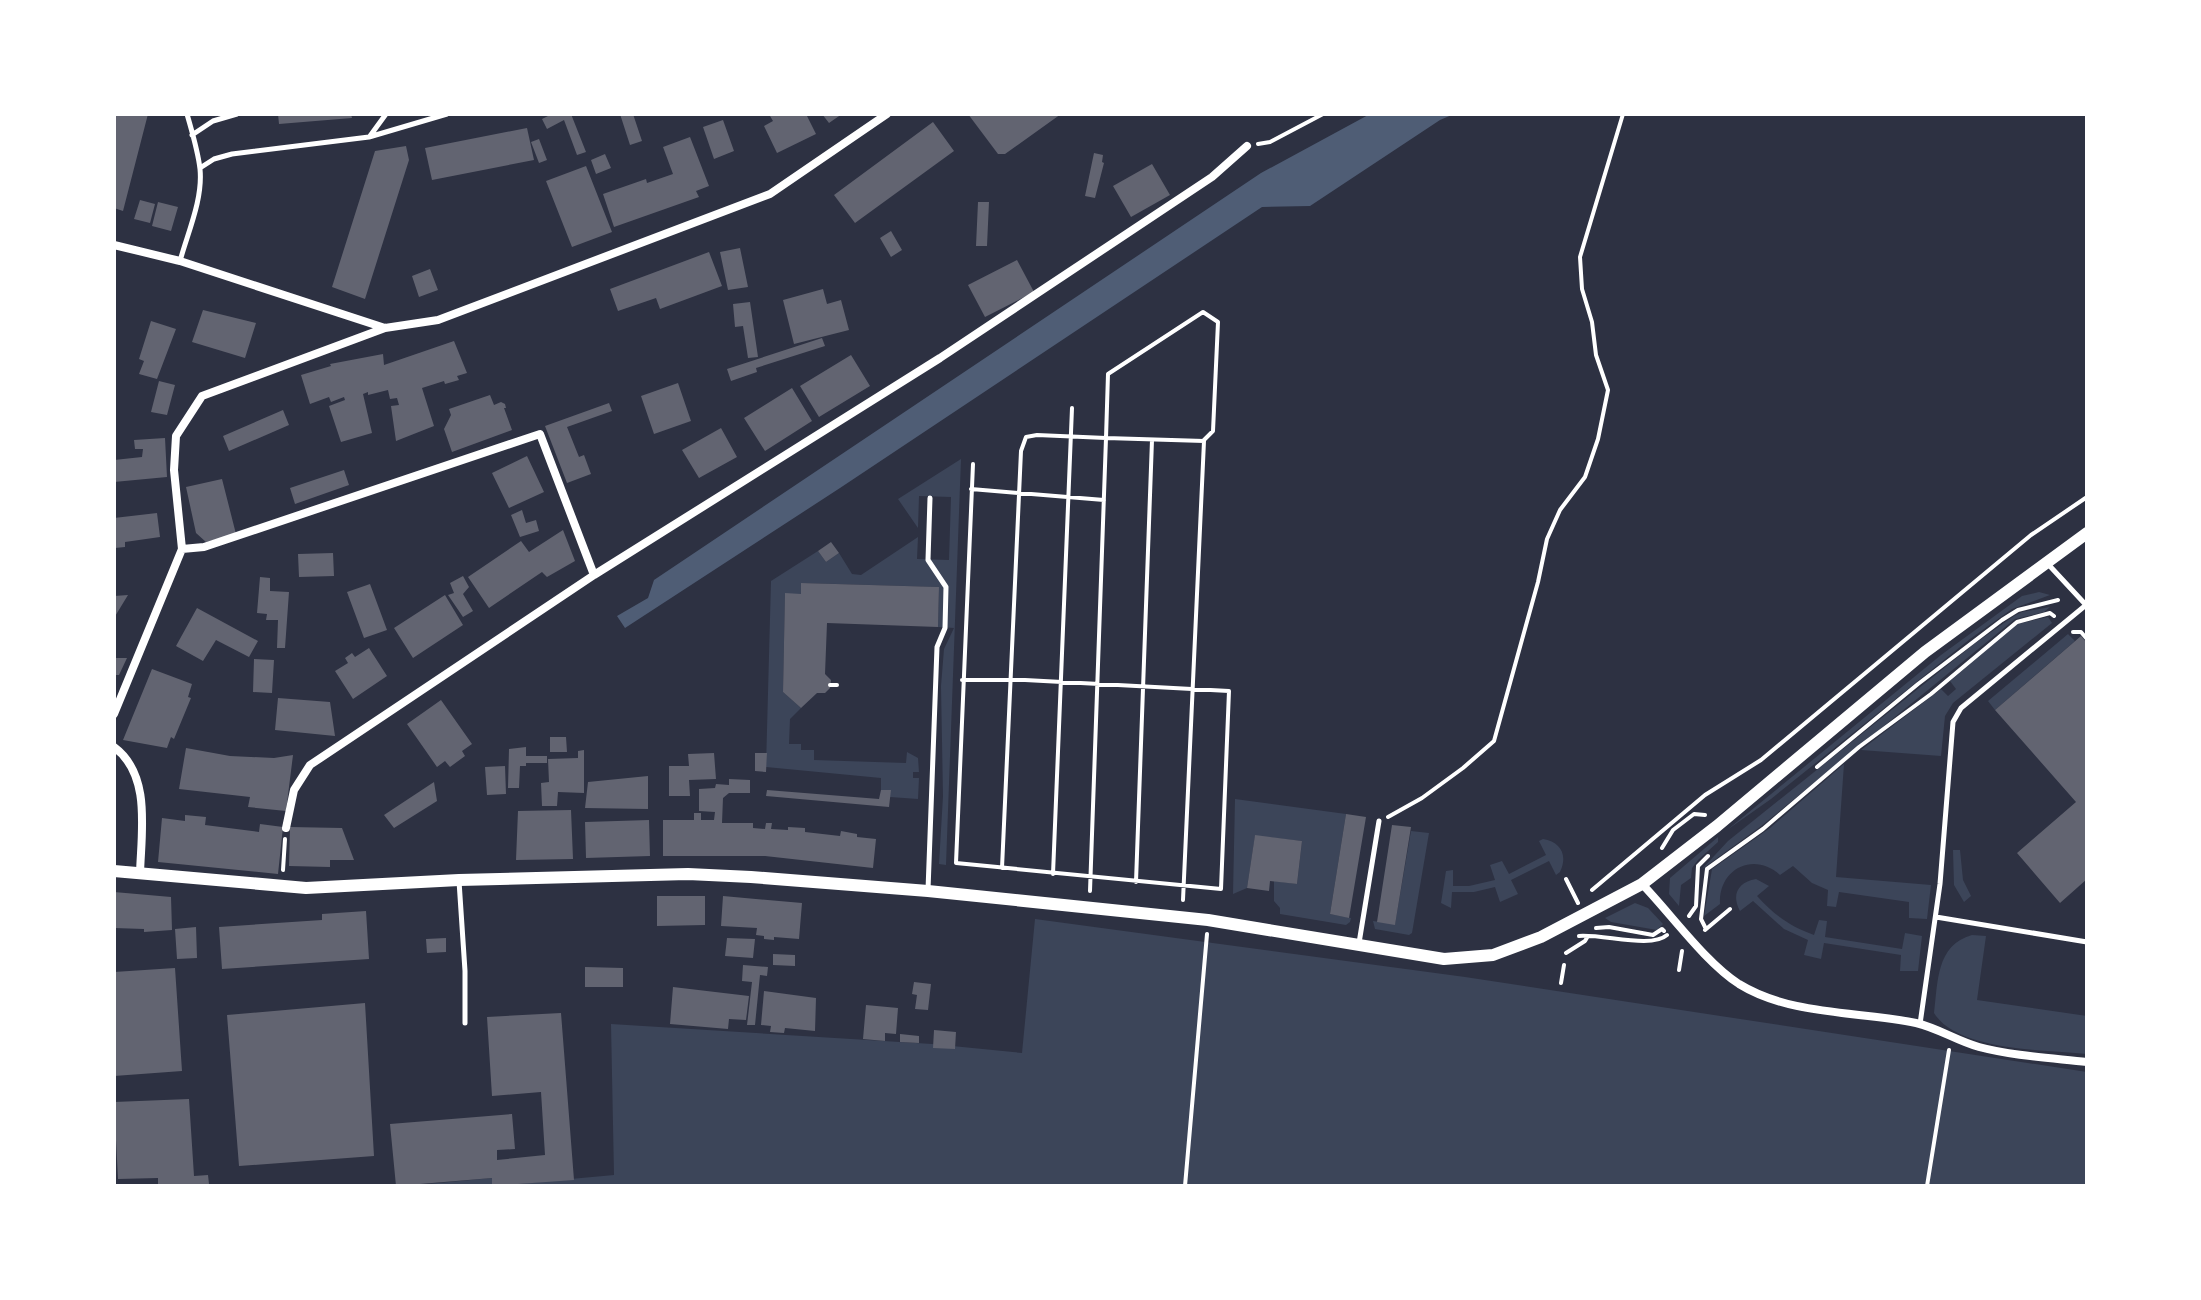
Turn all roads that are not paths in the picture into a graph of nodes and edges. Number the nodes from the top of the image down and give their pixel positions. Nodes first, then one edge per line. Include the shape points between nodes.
1 (187, 114) edge
2 (237, 114) edge
3 (386, 114) edge
4 (447, 114) edge
5 (887, 114) edge
6 (192, 135) junction
7 (369, 137) junction
8 (1247, 146) road end
9 (200, 168) junction
10 (114, 245) edge
11 (180, 261) junction
12 (385, 328) junction
13 (930, 498) dead end
14 (2087, 533) edge
15 (182, 549) junction
16 (2046, 561) junction
17 (594, 575) junction
18 (114, 714) edge
19 (114, 747) edge
20 (1379, 821) road end
21 (286, 828) road end
22 (114, 871) edge
23 (140, 874) junction
24 (459, 880) junction
25 (1642, 884) junction
26 (928, 891) junction
27 (1936, 917) junction
28 (2087, 942) edge
29 (1358, 945) junction
30 (465, 1023) dead end
31 (1920, 1024) junction
32 (2087, 1062) edge

1 - 6 lane
2 - 6 lane
3 - 7 lane
4 - 7 lane
5 - 12 street via 770,194 438,320
6 - 9 lane
7 - 9 lane via 232,154
8 - 17 street via 1212,177 940,358
9 - 11 lane
10 - 11 street
11 - 12 street
12 - 15 street via 202,396 176,436
13 - 26 lane via 928,560 946,592 945,628 937,647
14 - 16 street
15 - 17 street via 204,547 540,434
15 - 18 street
16 - 25 street via 1925,652
16 - 27 lane via 2086,605 1961,708 1953,722
17 - 21 street via 310,765 294,790
19 - 23 street via 133,767 138,787 143,826
20 - 29 lane
22 - 23 street
23 - 24 street via 306,888
24 - 26 street via 688,874
24 - 30 lane
25 - 29 street via 1541,937 1493,955 1444,959
25 - 31 street via 1713,961 1751,991 1799,1006
26 - 29 street via 1208,920
27 - 28 lane
27 - 31 lane
31 - 32 street via 1982,1048

